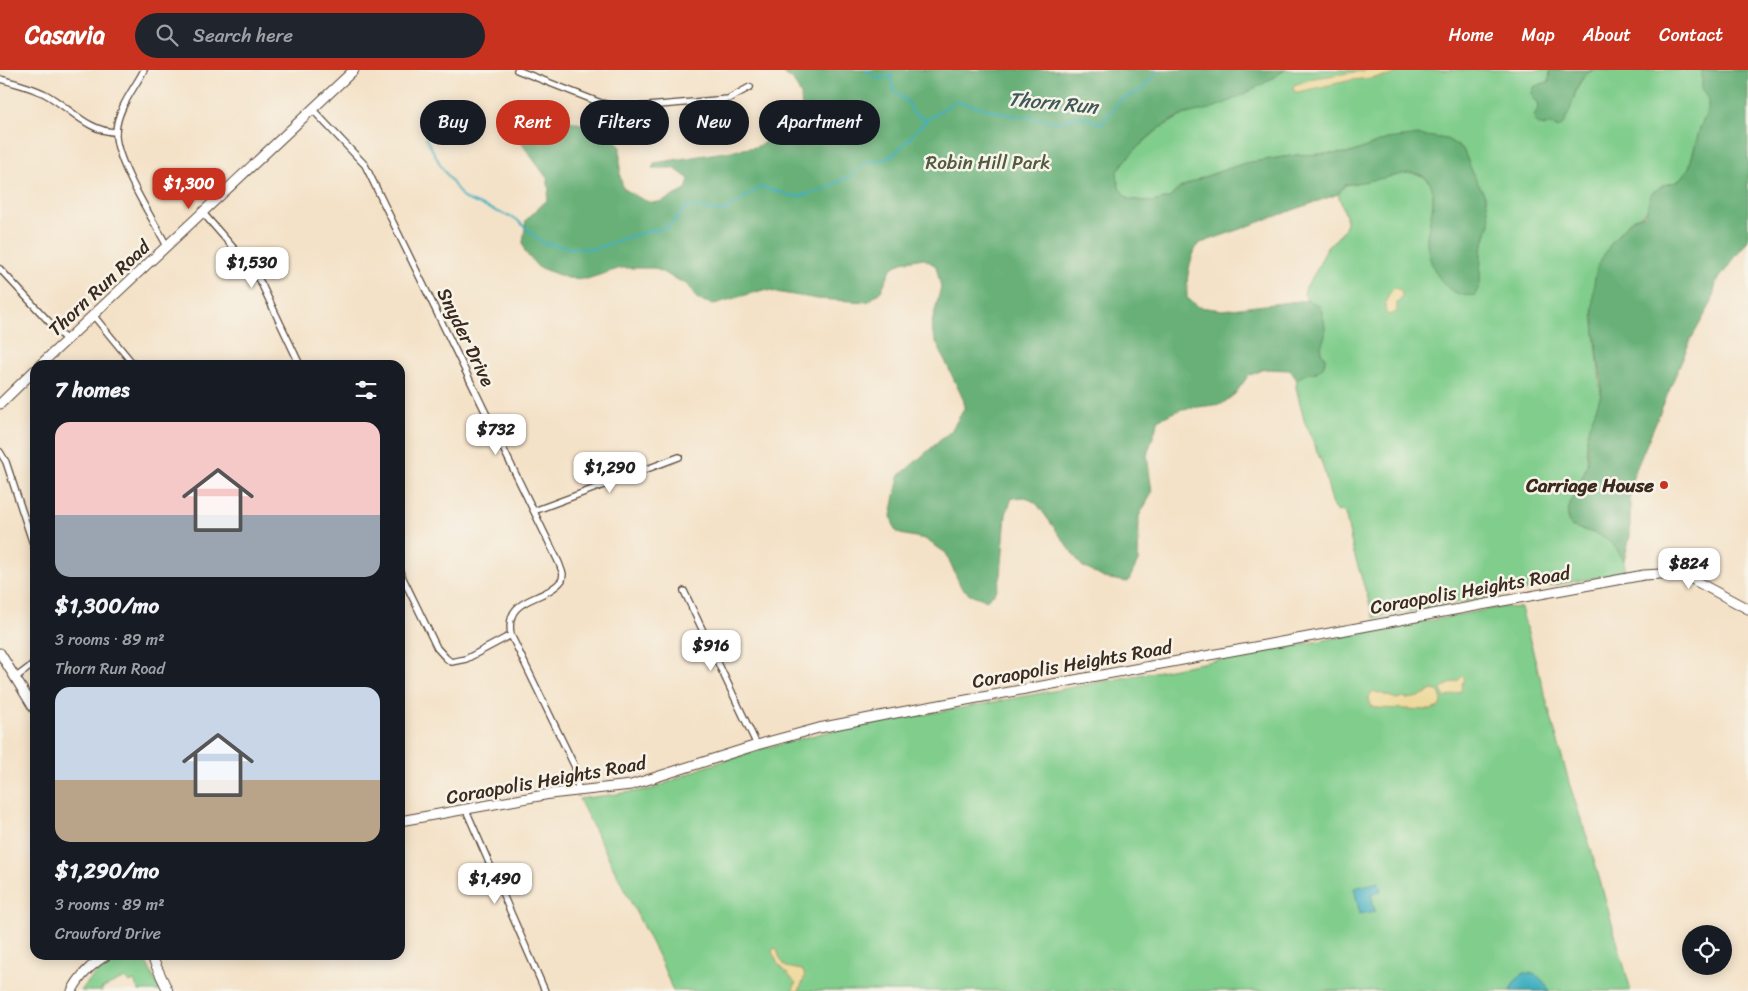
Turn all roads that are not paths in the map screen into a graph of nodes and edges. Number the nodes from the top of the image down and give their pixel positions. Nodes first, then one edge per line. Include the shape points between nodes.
1 (144, 70) edge
2 (354, 70) edge
3 (518, 70) edge
4 (0, 78) edge
5 (750, 87) dead end
6 (313, 110) junction
7 (116, 132) junction
8 (204, 213) junction
9 (168, 246) junction
10 (0, 269) edge
11 (93, 315) junction
12 (66, 340) junction
13 (45, 360) edge
14 (130, 360) edge
15 (298, 360) edge
16 (30, 375) edge
17 (0, 404) edge
18 (0, 452) edge
19 (679, 457) dead end
20 (534, 511) junction
21 (30, 535) edge
22 (405, 582) edge
23 (684, 591) dead end
24 (1748, 609) edge
25 (511, 635) junction
26 (0, 653) edge
27 (30, 667) edge
28 (15, 678) junction
29 (30, 702) edge
30 (757, 745) junction
31 (578, 790) junction
32 (466, 810) junction
33 (405, 821) edge
34 (100, 960) edge
35 (153, 960) edge
36 (72, 991) edge
37 (168, 991) edge
38 (545, 991) edge

1 - 7 street via 123,107
2 - 6 street, Thorn Run Road
3 - 5 street via 601,103 626,108 728,99
4 - 7 street via 44,94 97,128
6 - 8 street, Thorn Run Road
6 - 20 street, Snyder Drive via 365,165
7 - 9 street via 123,163
8 - 9 street, Thorn Run Road
8 - 15 street via 261,283
9 - 11 street, Thorn Run Road
10 - 12 street
11 - 12 street, Thorn Run Road
11 - 14 street
12 - 13 street, Thorn Run Road
16 - 17 street
18 - 21 street
19 - 20 street
20 - 25 street, Snyder Drive via 559,563 562,580 514,610 510,620
22 - 25 street via 437,648 451,662 466,659
23 - 30 street
24 - 30 street, Coraopolis Heights Road via 1676,573 1644,575 885,714
25 - 31 street via 575,767
26 - 28 street
27 - 28 street
28 - 29 street
30 - 31 street, Coraopolis Heights Road via 632,785
31 - 32 street, Coraopolis Heights Road
32 - 33 street, Coraopolis Heights Road
32 - 38 street
34 - 36 street via 78,980
35 - 37 street

